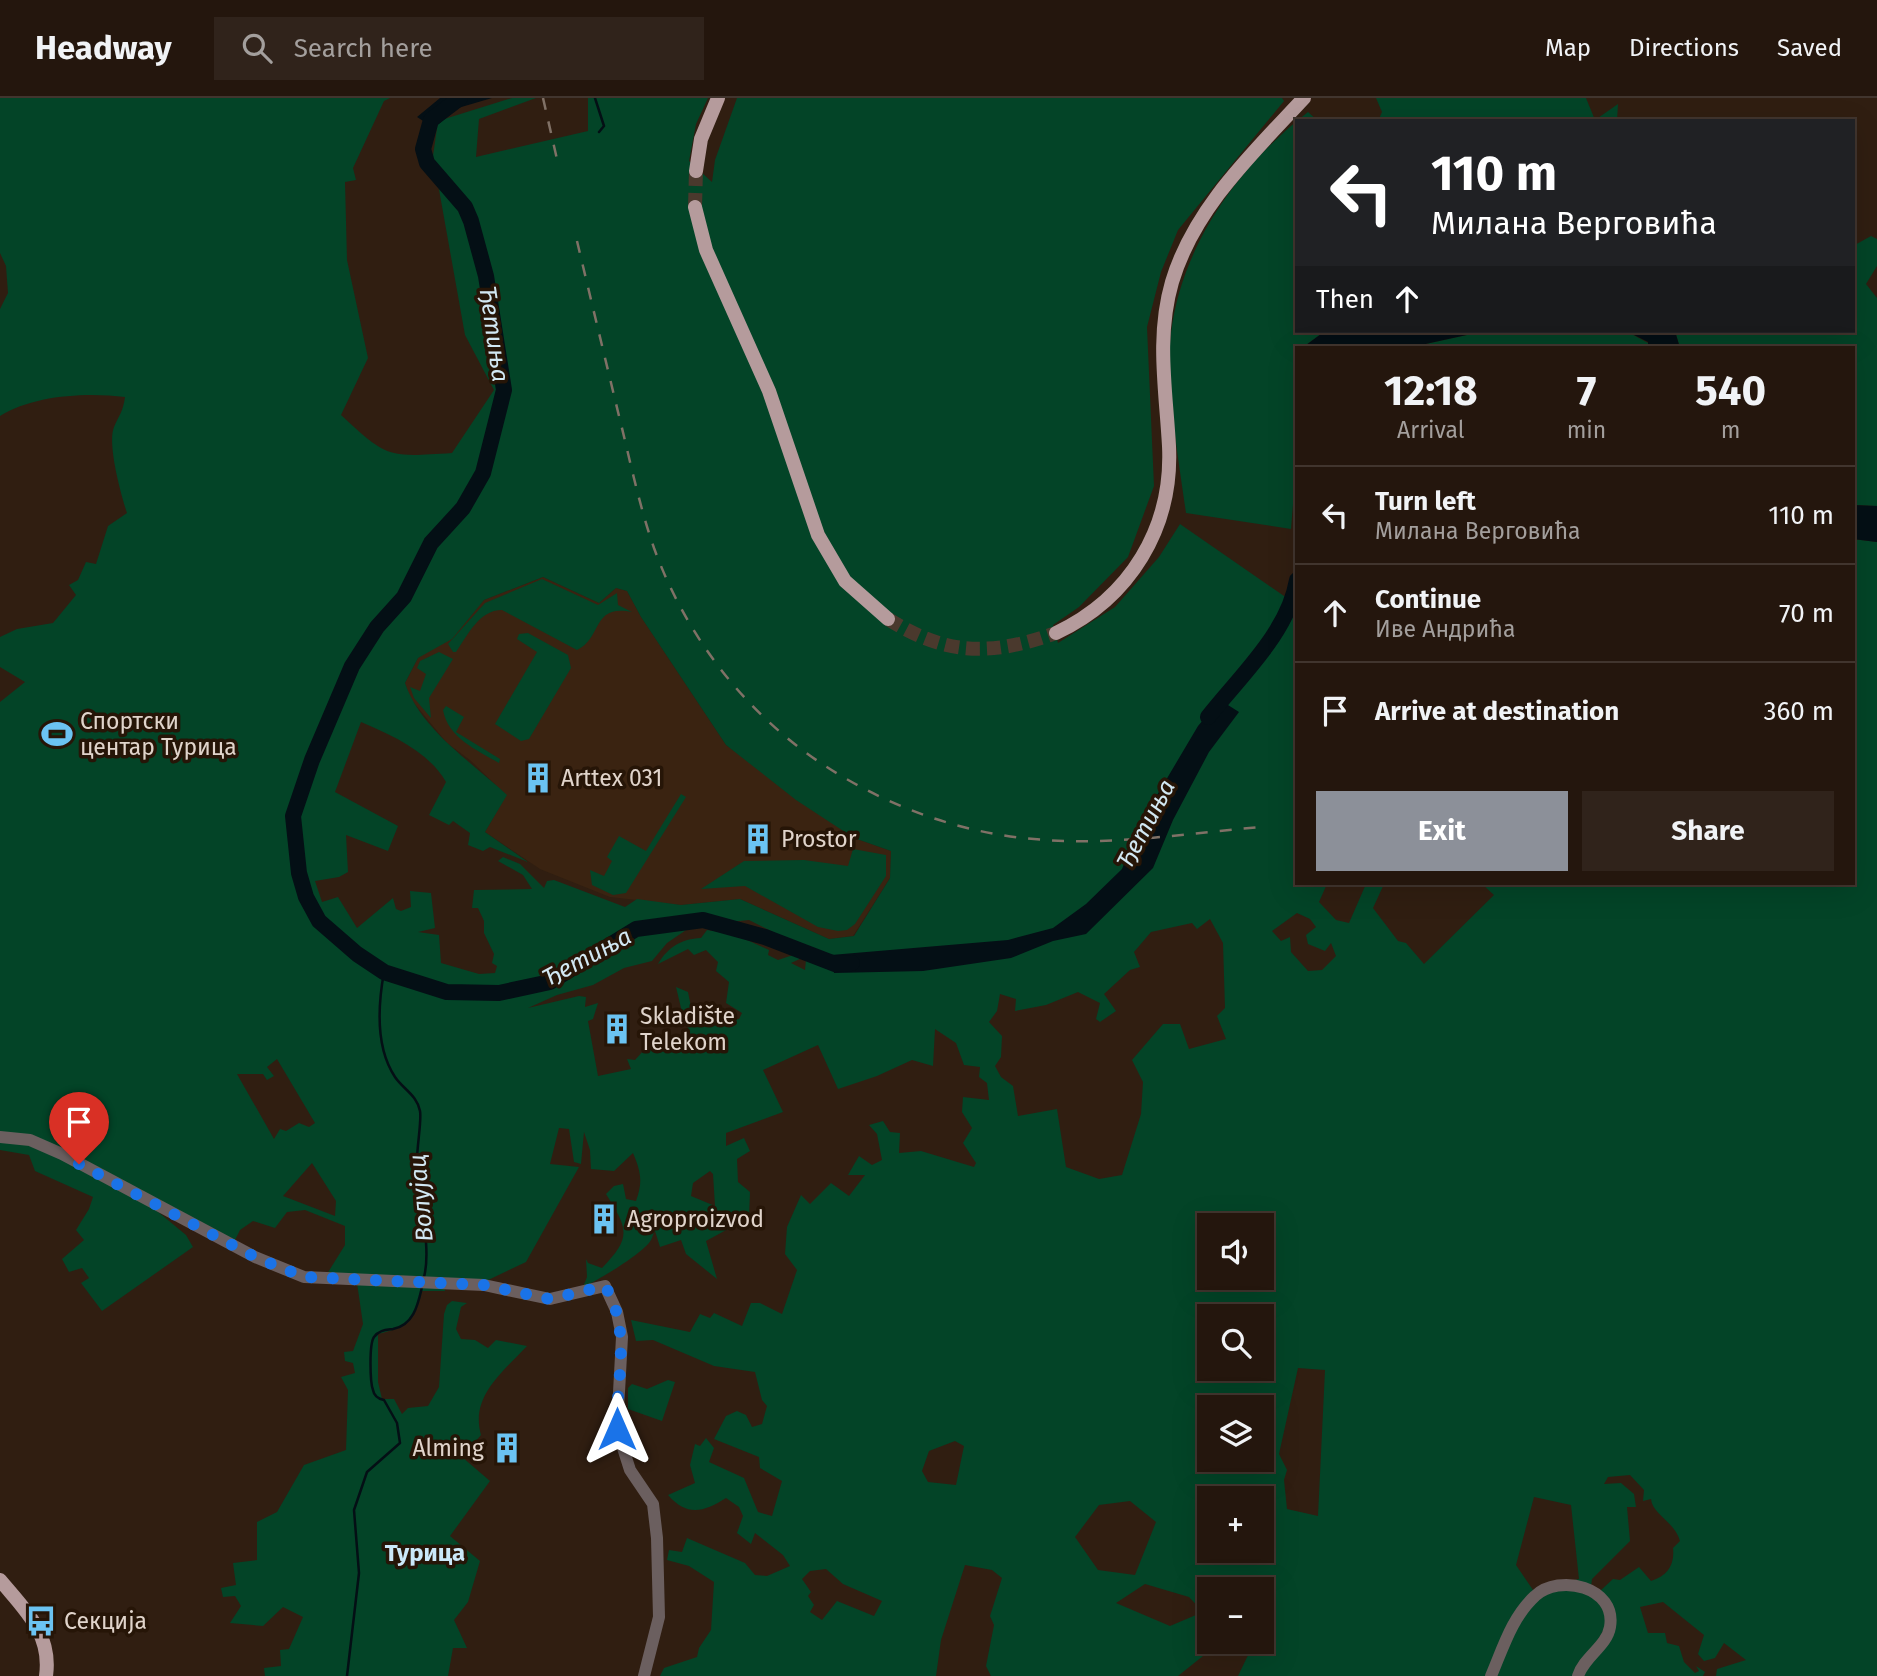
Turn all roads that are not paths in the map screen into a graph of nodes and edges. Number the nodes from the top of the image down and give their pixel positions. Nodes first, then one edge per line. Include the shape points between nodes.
1 (718, 98) edge
2 (1304, 98) edge
3 (696, 171) tunnel mouth
4 (695, 207) tunnel mouth
5 (888, 620) tunnel mouth
6 (1056, 633) tunnel mouth
7 (0, 1137) edge
8 (0, 1580) edge
9 (46, 1676) edge
10 (644, 1676) edge
11 (1491, 1676) edge
12 (1578, 1676) edge

1 - 3 main road via 701,139
2 - 6 main road via 1213,201 1172,279 1162,343 1169,475 1151,543 1114,594 1088,617
4 - 5 main road via 706,250 769,391 818,535 845,581
7 - 10 street via 30,1140 62,1154 255,1257 304,1277 484,1285 559,1299 605,1286 622,1337 617,1429 630,1470 653,1504 657,1538 659,1617
8 - 9 main road via 44,1636
11 - 12 street via 1519,1613 1537,1593 1570,1585 1593,1592 1606,1604 1611,1621 1607,1636

